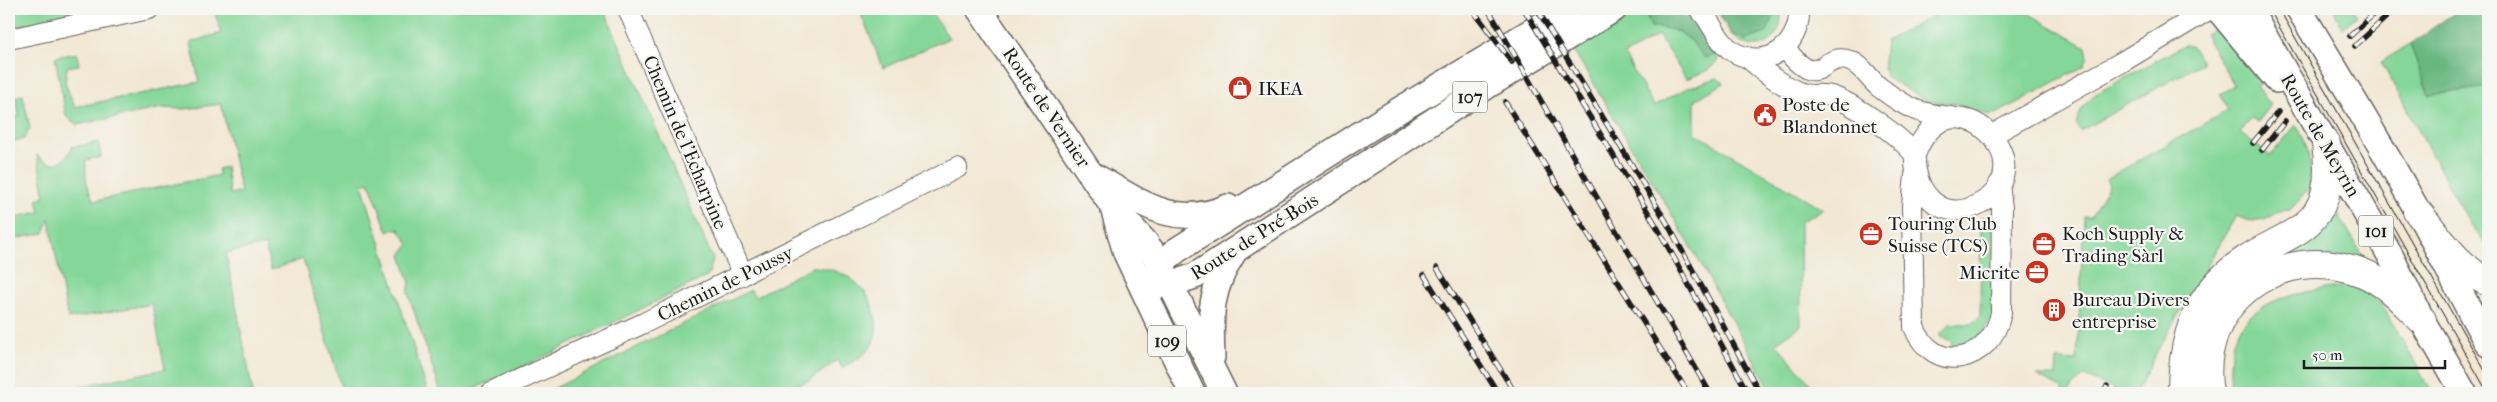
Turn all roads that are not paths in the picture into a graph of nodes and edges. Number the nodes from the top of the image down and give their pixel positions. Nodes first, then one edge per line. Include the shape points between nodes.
1 (149, 9) edge
2 (628, 9) edge
3 (980, 9) edge
4 (1569, 9) edge
5 (1614, 9) edge
6 (1699, 9) edge
7 (1799, 9) edge
8 (2210, 9) edge
9 (2218, 9) edge
10 (2249, 9) edge
11 (2299, 9) edge
12 (2318, 9) edge
13 (9, 39) edge
14 (1785, 48) junction
15 (1747, 57) junction
16 (2344, 82) junction
17 (2310, 117) junction
18 (1957, 119) junction
19 (1992, 134) junction
20 (2326, 144) junction
21 (1915, 164) junction
22 (957, 168) dead end
23 (1092, 175) junction
24 (1999, 184) junction
25 (1268, 191) junction
26 (1113, 207) junction
27 (2417, 211) junction
28 (1236, 249) junction
29 (1166, 273) junction
30 (743, 275) junction
31 (2488, 282) edge
32 (1143, 288) junction
33 (2422, 320) junction
34 (2488, 344) edge
35 (1213, 368) junction
36 (2459, 385) edge
37 (491, 393) edge
38 (1192, 393) edge
39 (1224, 393) edge
40 (2182, 393) edge
41 (2209, 393) edge

1 - 13 street
2 - 30 street, Chemin de l'Echarpine
3 - 23 main road, Route de Vernier / 109
4 - 25 main road, Route de Pré-Bois / 107
5 - 28 main road, Route de Pré-Bois / 107 via 1490,84
6 - 15 street via 1721,41
7 - 14 street via 1797,30
8 - 19 street
9 - 17 main road
10 - 17 main road, Route de Meyrin / 101
11 - 16 main road, 101
12 - 16 main road
14 - 15 street via 1762,59
14 - 18 street via 1799,65 1808,70 1816,71 1839,60 1849,61 1877,86 1919,111
15 - 21 street via 1802,94 1824,94 1838,99 1895,134
16 - 27 main road, 101
17 - 20 main road, Route de Meyrin / 101
18 - 19 street via 1980,124
18 - 21 street via 1930,130 1921,141
19 - 24 street via 2002,156
20 - 33 main road, Route de Meyrin / 101 via 2391,257
20 - 40 highway via 2329,162 2327,192 2319,210 2300,229 2232,270 2207,296 2190,329 2184,351
21 - 24 street via 1919,184 1929,199 1951,209 1966,209 1980,204
21 - 24 street via 1912,206 1914,327 1920,340 1946,356 1976,353 1992,339 1998,327 2001,314 2002,208
22 - 30 street, Chemin de Poussy
23 - 25 main road via 1149,206 1185,217 1209,215
23 - 26 main road, Route de Vernier / 109
25 - 28 main road via 1241,221
25 - 29 main road, Route de Pré-Bois / 107
26 - 29 main road, Route de Vernier / 109 via 1145,242
26 - 32 main road, Route de Vernier / 109 via 1126,252
27 - 31 highway via 2460,263
27 - 34 main road, 101
28 - 29 main road, Route de Pré-Bois / 107 via 1194,276
28 - 35 main road via 1213,298 1210,320
29 - 32 main road, Route de Pré-Bois / 107
29 - 35 main road, Route de Vernier / 109
30 - 37 street, Chemin de Poussy
32 - 38 main road, Route de Vernier / 109
33 - 36 main road, Route de Meyrin / 101
33 - 41 highway via 2390,290 2364,273 2321,264 2280,269 2239,295 2216,327 2208,354
35 - 39 main road, Route de Vernier / 109

